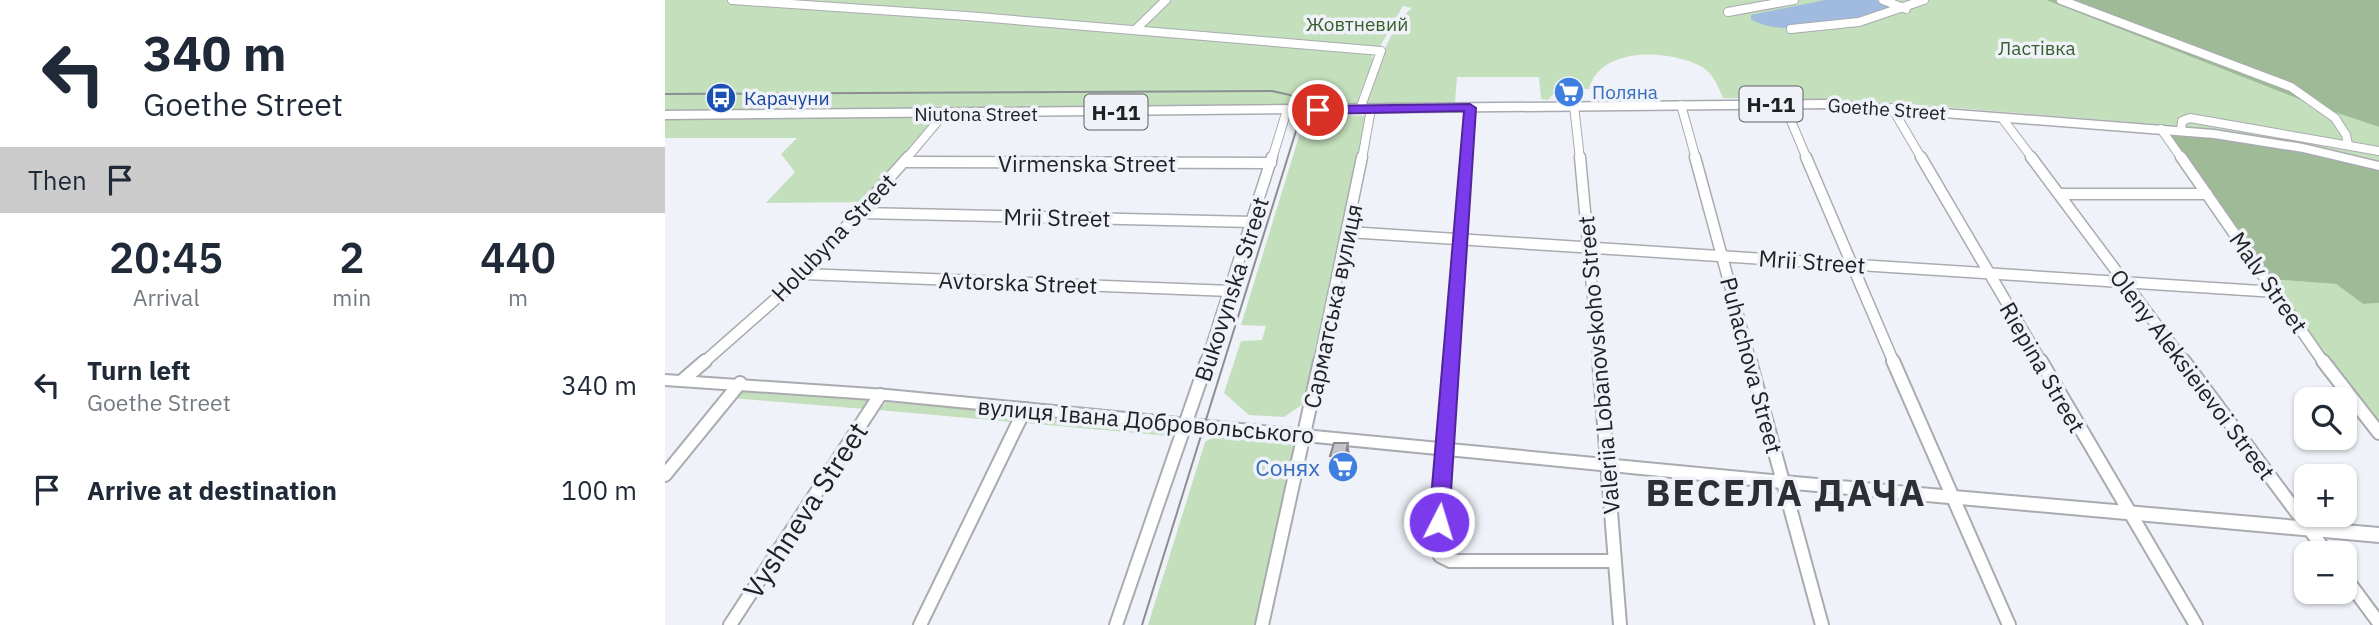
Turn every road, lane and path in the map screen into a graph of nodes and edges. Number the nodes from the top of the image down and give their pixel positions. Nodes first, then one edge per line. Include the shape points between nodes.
1 (732, 0) edge
2 (1166, 0) edge
3 (1794, 0) edge
4 (1883, 0) edge
5 (1924, 0) edge
6 (2061, 0) edge
7 (1906, 9) junction
8 (1728, 12) dead end
9 (1791, 29) dead end
10 (1135, 30) junction
11 (1784, 104) junction
12 (1681, 105) junction
13 (1574, 106) junction
14 (1470, 108) junction
15 (1892, 108) junction
16 (1365, 109) junction
17 (1287, 110) junction
18 (944, 114) junction
19 (665, 115) edge
20 (2002, 118) junction
21 (2161, 129) junction
22 (2181, 131) junction
23 (2348, 144) junction
24 (2379, 151) edge
25 (904, 162) junction
26 (1271, 163) junction
27 (2379, 166) edge
28 (2060, 194) junction
29 (2207, 194) junction
30 (861, 214) junction
31 (1252, 222) junction
32 (1348, 232) junction
33 (1462, 240) junction
34 (1590, 248) junction
35 (1724, 255) junction
36 (1850, 264) junction
37 (1987, 273) junction
38 (804, 274) junction
39 (2125, 283) junction
40 (1231, 291) junction
41 (2276, 292) junction
42 (665, 380) edge
43 (683, 380) junction
44 (740, 383) junction
45 (880, 395) junction
46 (1025, 408) junction
47 (1186, 424) junction
48 (2379, 433) edge
49 (1304, 435) junction
50 (1445, 447) junction
51 (1606, 463) junction
52 (665, 475) edge
53 (1783, 482) junction
54 (1955, 498) junction
55 (2129, 513) junction
56 (2309, 528) junction
57 (2379, 535) edge
58 (2318, 541) edge
59 (1614, 561) junction
60 (2357, 593) edge
61 (2379, 623) edge
62 (730, 625) edge
63 (920, 625) edge
64 (1116, 625) edge
65 (1262, 625) edge
66 (1620, 625) edge
67 (1822, 625) edge
68 (2009, 625) edge
69 (2196, 625) edge

1 - 10 street
2 - 10 street
3 - 8 street
4 - 7 street
5 - 7 street
6 - 23 street via 2291,87 2314,100 2343,128
7 - 9 street via 1854,24
10 - 16 street, Сарматська вулиця via 1381,51
11 - 12 main road, Goethe Street / Н-11
11 - 15 main road, Goethe Street / Н-11
11 - 36 street
12 - 13 main road, Goethe Street / Н-11
12 - 35 street, Puhachova Street
13 - 14 main road, Goethe Street / Н-11
13 - 34 street, Valeriia Lobanovskoho Street
14 - 16 main road, Goethe Street / Н-11
14 - 33 street
15 - 20 main road, Goethe Street / Н-11
15 - 37 street, Riepina Street
16 - 17 main road, Goethe Street / Н-11
16 - 32 street, Сарматська вулиця
17 - 18 main road, Niutona Street / Н-11
17 - 26 street, Bukovynska Street
18 - 19 main road, Niutona Street / Н-11
18 - 25 street, Holubyna Street
20 - 21 main road, Goethe Street / Н-11
20 - 28 street, Oleny Aleksieievoi Street
21 - 22 main road, Goethe Street / Н-11
21 - 29 street, Malv Street
22 - 23 street, Goethe Street via 2182,121 2190,118
22 - 27 main road, Н-11 via 2290,145
23 - 24 street, Goethe Street
25 - 26 street, Virmenska Street
25 - 30 street, Holubyna Street
26 - 31 street, Bukovynska Street
28 - 29 street
28 - 39 street, Oleny Aleksieievoi Street
29 - 41 street, Malv Street
30 - 31 street, Mrii Street
30 - 38 street, Holubyna Street
31 - 40 street, Bukovynska Street
32 - 33 street, Mrii Street
32 - 49 street, Сарматська вулиця
33 - 34 street, Mrii Street
33 - 50 street
34 - 35 street, Mrii Street
34 - 51 street, Valeriia Lobanovskoho Street
35 - 36 street, Mrii Street
35 - 53 street, Puhachova Street
36 - 37 street, Mrii Street
36 - 54 street
37 - 39 street, Mrii Street
37 - 55 street, Riepina Street
38 - 40 street, Avtorska Street
38 - 43 street, Holubyna Street
39 - 41 street, Mrii Street
39 - 56 street, Oleny Aleksieievoi Street
40 - 47 street, Bukovynska Street
41 - 48 street, Malv Street
42 - 43 street, вулиця Івана Добровольського
43 - 44 street, вулиця Івана Добровольського
44 - 45 street, вулиця Івана Добровольського
44 - 52 street
45 - 46 street, вулиця Івана Добровольського
45 - 62 street, Vyshneva Street
46 - 47 street, вулиця Івана Добровольського
46 - 63 street
47 - 49 street, вулиця Івана Добровольського
47 - 64 street, Bukovynska Street
49 - 50 street, вулиця Івана Добровольського
49 - 65 street, Сарматська вулиця
50 - 51 street, вулиця Івана Добровольського
50 - 59 street via 1436,547 1440,556 1450,561
51 - 53 street, вулиця Івана Добровольського
51 - 59 street, Valeriia Lobanovskoho Street
53 - 54 street, вулиця Івана Добровольського
53 - 67 street, Puhachova Street
54 - 55 street, вулиця Івана Добровольського
54 - 68 street
55 - 56 street, вулиця Івана Добровольського
55 - 69 street, Riepina Street
56 - 57 street, вулиця Івана Добровольського
56 - 58 street, Oleny Aleksieievoi Street
59 - 66 street, Valeriia Lobanovskoho Street
60 - 61 street

